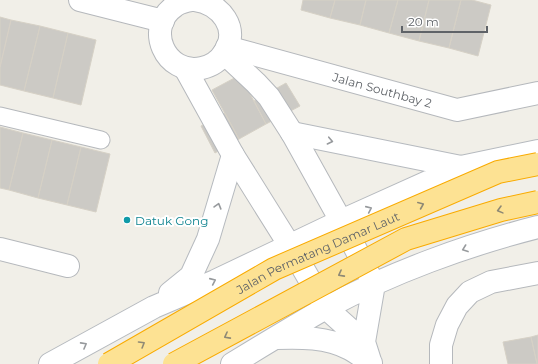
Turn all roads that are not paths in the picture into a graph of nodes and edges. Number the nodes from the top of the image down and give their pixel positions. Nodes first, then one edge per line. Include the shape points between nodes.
1 (80, 0) edge
2 (193, 0) edge
3 (162, 21) junction
4 (226, 50) junction
5 (185, 68) junction
6 (538, 93) edge
7 (0, 116) edge
8 (292, 133) junction
9 (100, 140) dead end
10 (538, 151) edge
11 (233, 155) junction
12 (538, 164) edge
13 (461, 167) junction
14 (538, 202) edge
15 (341, 221) junction
16 (538, 227) edge
17 (290, 246) junction
18 (0, 249) edge
19 (68, 266) dead end
20 (538, 273) edge
21 (374, 284) junction
22 (154, 307) junction
23 (326, 308) junction
24 (275, 338) junction
25 (364, 342) junction
26 (371, 363) edge
27 (50, 364) edge
28 (109, 364) edge
29 (174, 364) edge
30 (232, 364) edge
31 (441, 364) edge

1 - 3 street
2 - 3 street via 175,6
2 - 4 street via 212,4 226,19 230,37
3 - 5 street via 161,44 166,55 174,63
4 - 5 street via 217,61 207,67
4 - 6 street, Jalan Southbay 2 via 457,110
4 - 8 street via 269,97
5 - 11 street
7 - 9 lane
8 -> 13 street
8 - 15 street
10 - 13 street
11 - 17 street
22 -> 11 street via 191,276 208,239
28 -> 12 highway, Jalan Permatang Damar Laut, bridge via 274,269 498,172
15 -> 13 street
14 -> 29 highway, Jalan Permatang Damar Laut, bridge via 501,210 406,239
15 - 17 street
15 - 21 street
16 -> 21 street via 502,236
22 -> 17 street
17 - 23 street
18 - 19 street
20 - 31 street via 490,282 470,292 457,306 447,325 441,345
21 - 23 street
21 - 25 street
27 -> 22 street
23 - 24 street
23 - 25 street
24 - 26 street via 324,340 349,348
24 - 30 street
25 - 26 street

